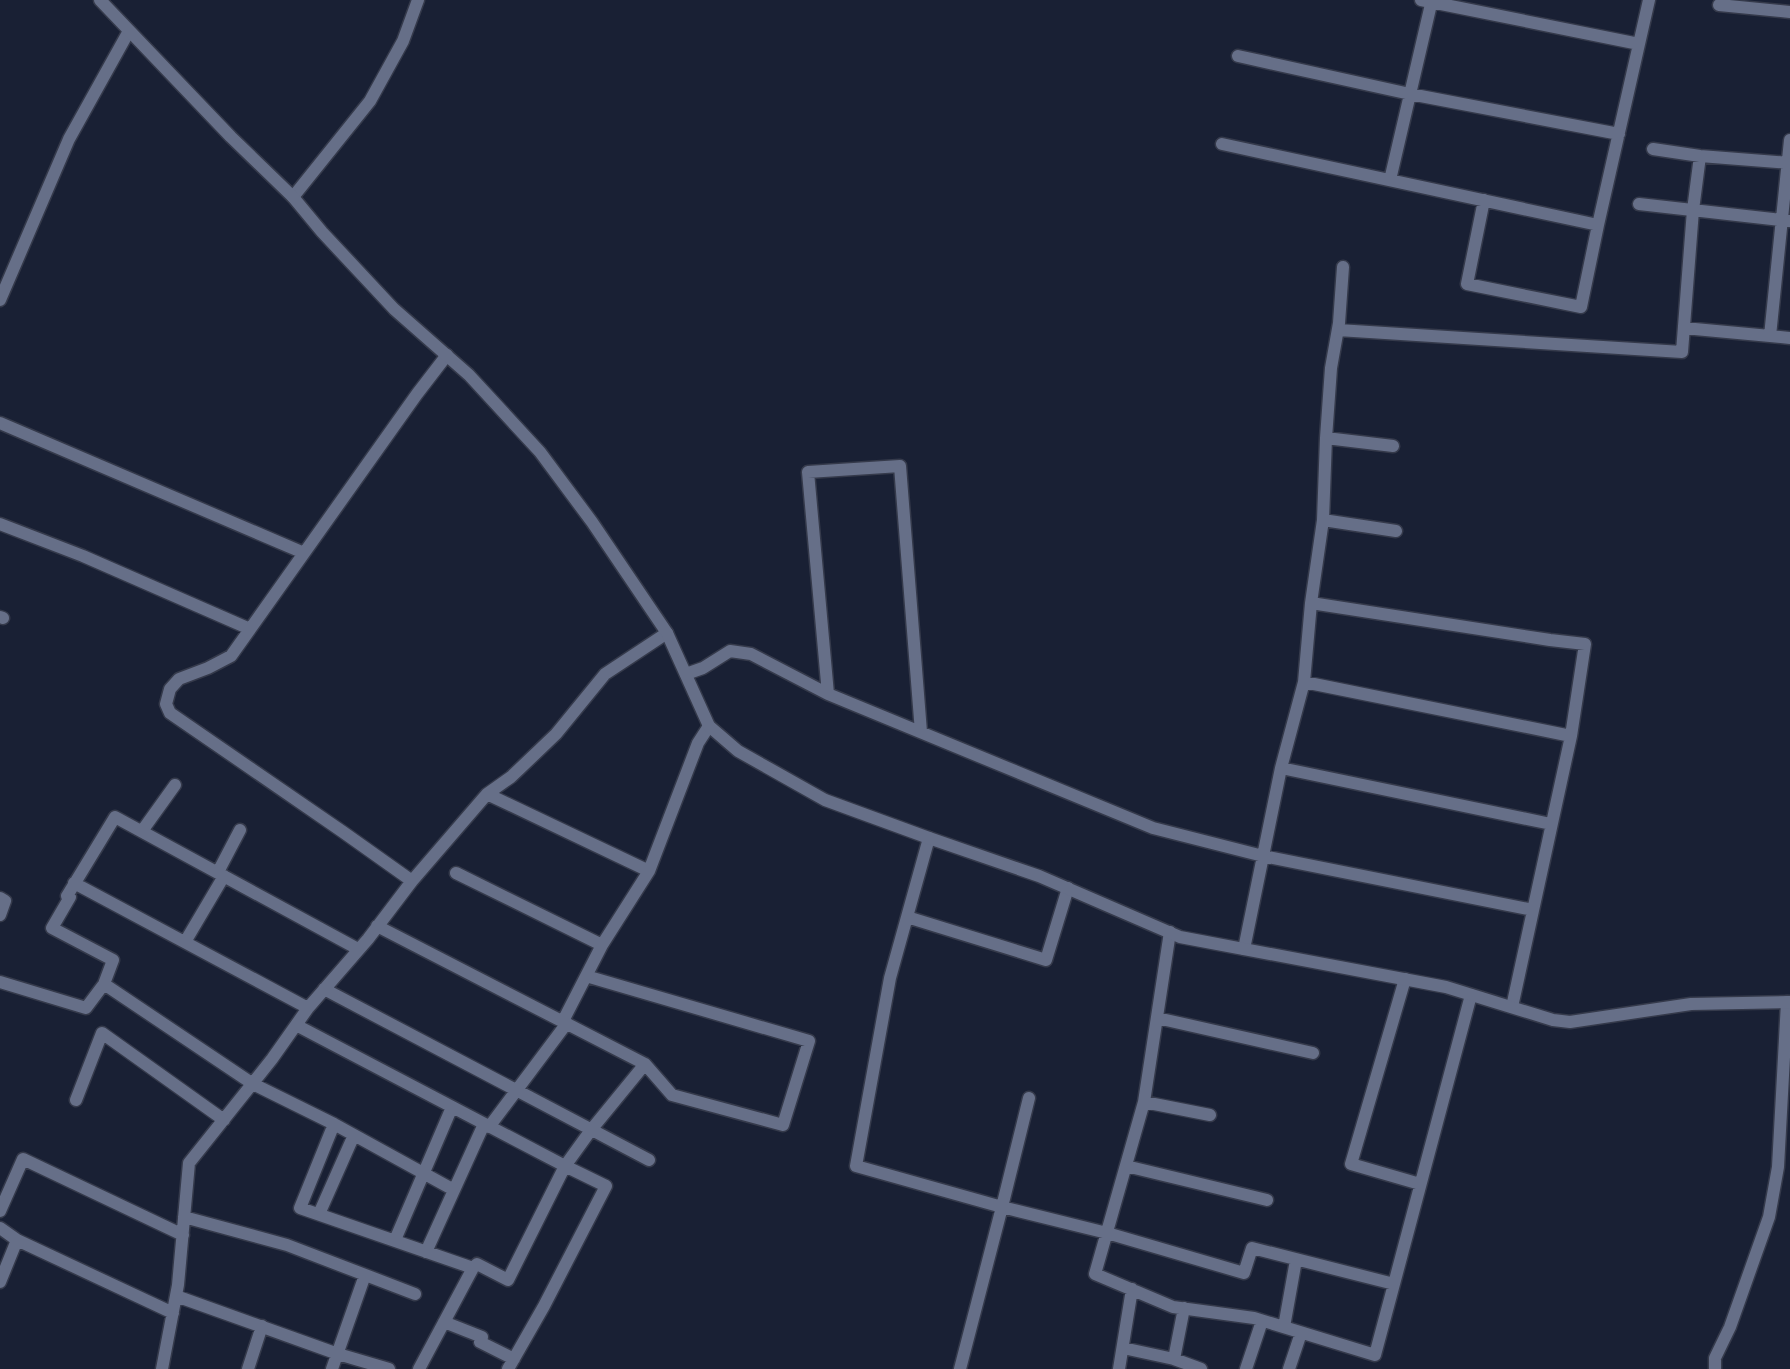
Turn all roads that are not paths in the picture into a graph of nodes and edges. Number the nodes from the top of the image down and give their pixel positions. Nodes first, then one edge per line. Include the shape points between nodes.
1 (100, 0) edge
2 (418, 0) edge
3 (1649, 0) edge
4 (1428, 1) edge
5 (1719, 5) dead end
6 (1790, 12) edge
7 (129, 31) junction
8 (1639, 44) junction
9 (1238, 56) dead end
10 (1410, 94) junction
11 (1619, 134) junction
12 (1790, 140) edge
13 (1222, 144) dead end
14 (1653, 149) dead end
15 (1700, 156) junction
16 (1789, 163) edge
17 (1390, 180) junction
18 (293, 198) junction
19 (1484, 200) junction
20 (1639, 204) dead end
21 (1693, 210) junction
22 (1786, 220) edge
23 (1598, 225) junction
24 (1343, 267) dead end
25 (0, 300) edge
26 (1684, 328) junction
27 (1338, 330) junction
28 (1770, 336) junction
29 (1790, 338) edge
30 (447, 355) junction
31 (0, 423) edge
32 (1326, 438) junction
33 (1393, 446) dead end
34 (1323, 520) junction
35 (0, 524) edge
36 (1396, 531) dead end
37 (304, 553) junction
38 (1311, 603) junction
39 (250, 629) junction
40 (667, 633) junction
41 (686, 674) junction
42 (1304, 682) junction
43 (828, 694) junction
44 (709, 726) junction
45 (920, 732) junction
46 (1571, 736) junction
47 (1281, 768) junction
48 (174, 785) dead end
49 (487, 794) junction
50 (1551, 824) junction
51 (240, 830) dead end
52 (142, 831) junction
53 (929, 838) junction
54 (1262, 856) junction
55 (649, 871) junction
56 (456, 873) dead end
57 (221, 874) junction
58 (412, 881) junction
59 (74, 883) junction
60 (1068, 888) junction
61 (0, 898) edge
62 (1533, 910) junction
63 (0, 915) edge
64 (907, 917) junction
65 (377, 926) junction
66 (1170, 932) junction
67 (185, 942) junction
68 (602, 945) junction
69 (358, 950) junction
70 (1244, 950) junction
71 (586, 976) junction
72 (1405, 980) junction
73 (0, 982) edge
74 (104, 984) junction
75 (324, 989) junction
76 (1471, 995) junction
77 (1788, 1002) edge
78 (1512, 1007) junction
79 (308, 1008) junction
80 (1157, 1018) junction
81 (565, 1022) junction
82 (296, 1025) junction
83 (1313, 1052) dead end
84 (645, 1064) junction
85 (252, 1084) junction
86 (516, 1091) junction
87 (1029, 1098) dead end
88 (76, 1100) dead end
89 (1144, 1102) junction
90 (452, 1107) junction
91 (1210, 1114) dead end
92 (224, 1120) junction
93 (334, 1124) junction
94 (486, 1125) junction
95 (591, 1130) junction
96 (354, 1135) junction
97 (650, 1160) dead end
98 (565, 1166) junction
99 (1126, 1166) junction
100 (424, 1173) junction
101 (1420, 1184) junction
102 (454, 1190) junction
103 (1267, 1200) dead end
104 (1002, 1207) junction
105 (0, 1211) edge
106 (319, 1214) junction
107 (184, 1217) junction
108 (0, 1228) edge
109 (1106, 1234) junction
110 (183, 1235) junction
111 (17, 1240) junction
112 (395, 1240) junction
113 (426, 1252) junction
114 (1296, 1260) junction
115 (473, 1268) junction
116 (365, 1275) junction
117 (0, 1282) edge
118 (1394, 1284) junction
119 (1132, 1289) junction
120 (415, 1294) dead end
121 (176, 1296) junction
122 (1184, 1308) junction
123 (173, 1313) junction
124 (1262, 1321) junction
125 (444, 1322) junction
126 (262, 1326) junction
127 (1284, 1327) junction
128 (1301, 1333) junction
129 (1123, 1348) junction
130 (338, 1354) junction
131 (1174, 1360) junction
132 (511, 1364) edge
133 (162, 1369) edge
134 (248, 1369) edge
135 (332, 1369) edge
136 (389, 1369) edge
137 (419, 1369) edge
138 (960, 1369) edge
139 (1120, 1369) edge
140 (1201, 1369) edge
141 (1246, 1369) edge
142 (1289, 1369) edge
143 (1715, 1369) edge

1 - 7 street
2 - 18 street via 403,41 370,101
3 - 8 street
4 - 8 street
4 - 10 street
5 - 6 street
7 - 18 street
7 - 25 street via 69,139
8 - 11 street
9 - 10 street
10 - 11 street
10 - 17 street
11 - 23 street
12 - 16 street
13 - 17 street
14 - 15 street
15 - 16 street
15 - 21 street
16 - 22 street
17 - 19 street
18 - 30 street via 394,309
19 - 23 street
19 - 23 street via 1467,284 1581,307
20 - 21 street
21 - 22 street
21 - 26 street
22 - 28 street
24 - 27 street
26 - 27 street via 1682,352
26 - 28 street
27 - 32 street via 1331,368
28 - 29 street
30 - 37 street
30 - 40 street via 540,452
31 - 37 street
32 - 33 street
32 - 34 street
34 - 36 street
34 - 38 street
35 - 39 street via 83,556
37 - 39 street
38 - 42 street
38 - 46 street via 1586,644
39 - 58 street via 230,656 179,678 170,688 167,710
40 - 41 street
40 - 49 street via 605,674 556,734 511,777
41 - 43 street via 703,668 730,651 751,654
41 - 44 street
42 - 46 street
42 - 47 street
43 - 45 street
43 - 45 street via 808,472 900,466
44 - 53 street via 738,751 825,800
44 - 55 street via 698,743
45 - 54 street via 1153,828
46 - 50 street
47 - 50 street
47 - 54 street
48 - 52 street
49 - 55 street
49 - 58 street
50 - 62 street
51 - 57 street
52 - 57 street
52 - 59 street via 115,817
53 - 60 street
53 - 64 street
54 - 62 street
54 - 70 street
55 - 68 street
56 - 68 street
57 - 67 street
57 - 69 street
58 - 65 street
59 - 67 street
59 - 74 street via 67,896 70,897 52,928 113,960
60 - 64 street via 1046,960
60 - 66 street
61 - 63 street via 5,901
62 - 78 street
64 - 104 street via 890,978 856,1166
65 - 69 street
65 - 81 street
66 - 70 street
66 - 80 street
67 - 79 street
68 - 71 street
69 - 75 street
70 - 72 street
71 - 81 street
71 - 84 street via 808,1040 783,1125 672,1094
72 - 76 street
72 - 101 street via 1352,1164
73 - 74 street via 86,1008
74 - 85 street
75 - 79 street
75 - 86 street
76 - 78 street
76 - 101 street
77 - 78 street via 1690,1004 1570,1022
77 - 143 street via 1778,1167 1769,1217 1730,1328 1715,1358
79 - 82 street
80 - 83 street
80 - 89 street
81 - 84 street
81 - 86 street
82 - 85 street
82 - 90 street
84 - 95 street
85 - 92 street
85 - 93 street
86 - 94 street
86 - 95 street
87 - 104 street
88 - 92 street via 102,1033
89 - 91 street
89 - 99 street
90 - 94 street
90 - 100 street
92 - 107 street via 189,1164
93 - 96 street
93 - 106 street via 300,1208
94 - 98 street
94 - 102 street
95 - 97 street
95 - 98 street
96 - 100 street
96 - 106 street
98 - 115 street via 508,1280 477,1264
98 - 132 street via 606,1186
99 - 103 street
99 - 109 street
100 - 102 street
100 - 112 street
101 - 118 street
102 - 113 street
104 - 109 street
104 - 138 street
105 - 110 street via 23,1159
106 - 112 street
107 - 110 street
107 - 116 street via 287,1245
108 - 111 street
109 - 114 street via 1244,1273 1252,1248
109 - 119 street via 1095,1274
110 - 121 street
111 - 117 street
111 - 123 street
112 - 113 street
113 - 115 street
114 - 118 street
114 - 127 street
115 - 125 street
116 - 120 street
116 - 130 street
118 - 128 street via 1375,1355
119 - 122 street via 1173,1307
119 - 129 street
121 - 123 street
121 - 126 street
122 - 124 street
122 - 131 street
123 - 133 street
124 - 127 street
124 - 141 street
125 - 132 street via 482,1336 480,1342
125 - 137 street
126 - 130 street
126 - 134 street
127 - 128 street
128 - 142 street
129 - 131 street
129 - 139 street
130 - 135 street
130 - 136 street
131 - 140 street

